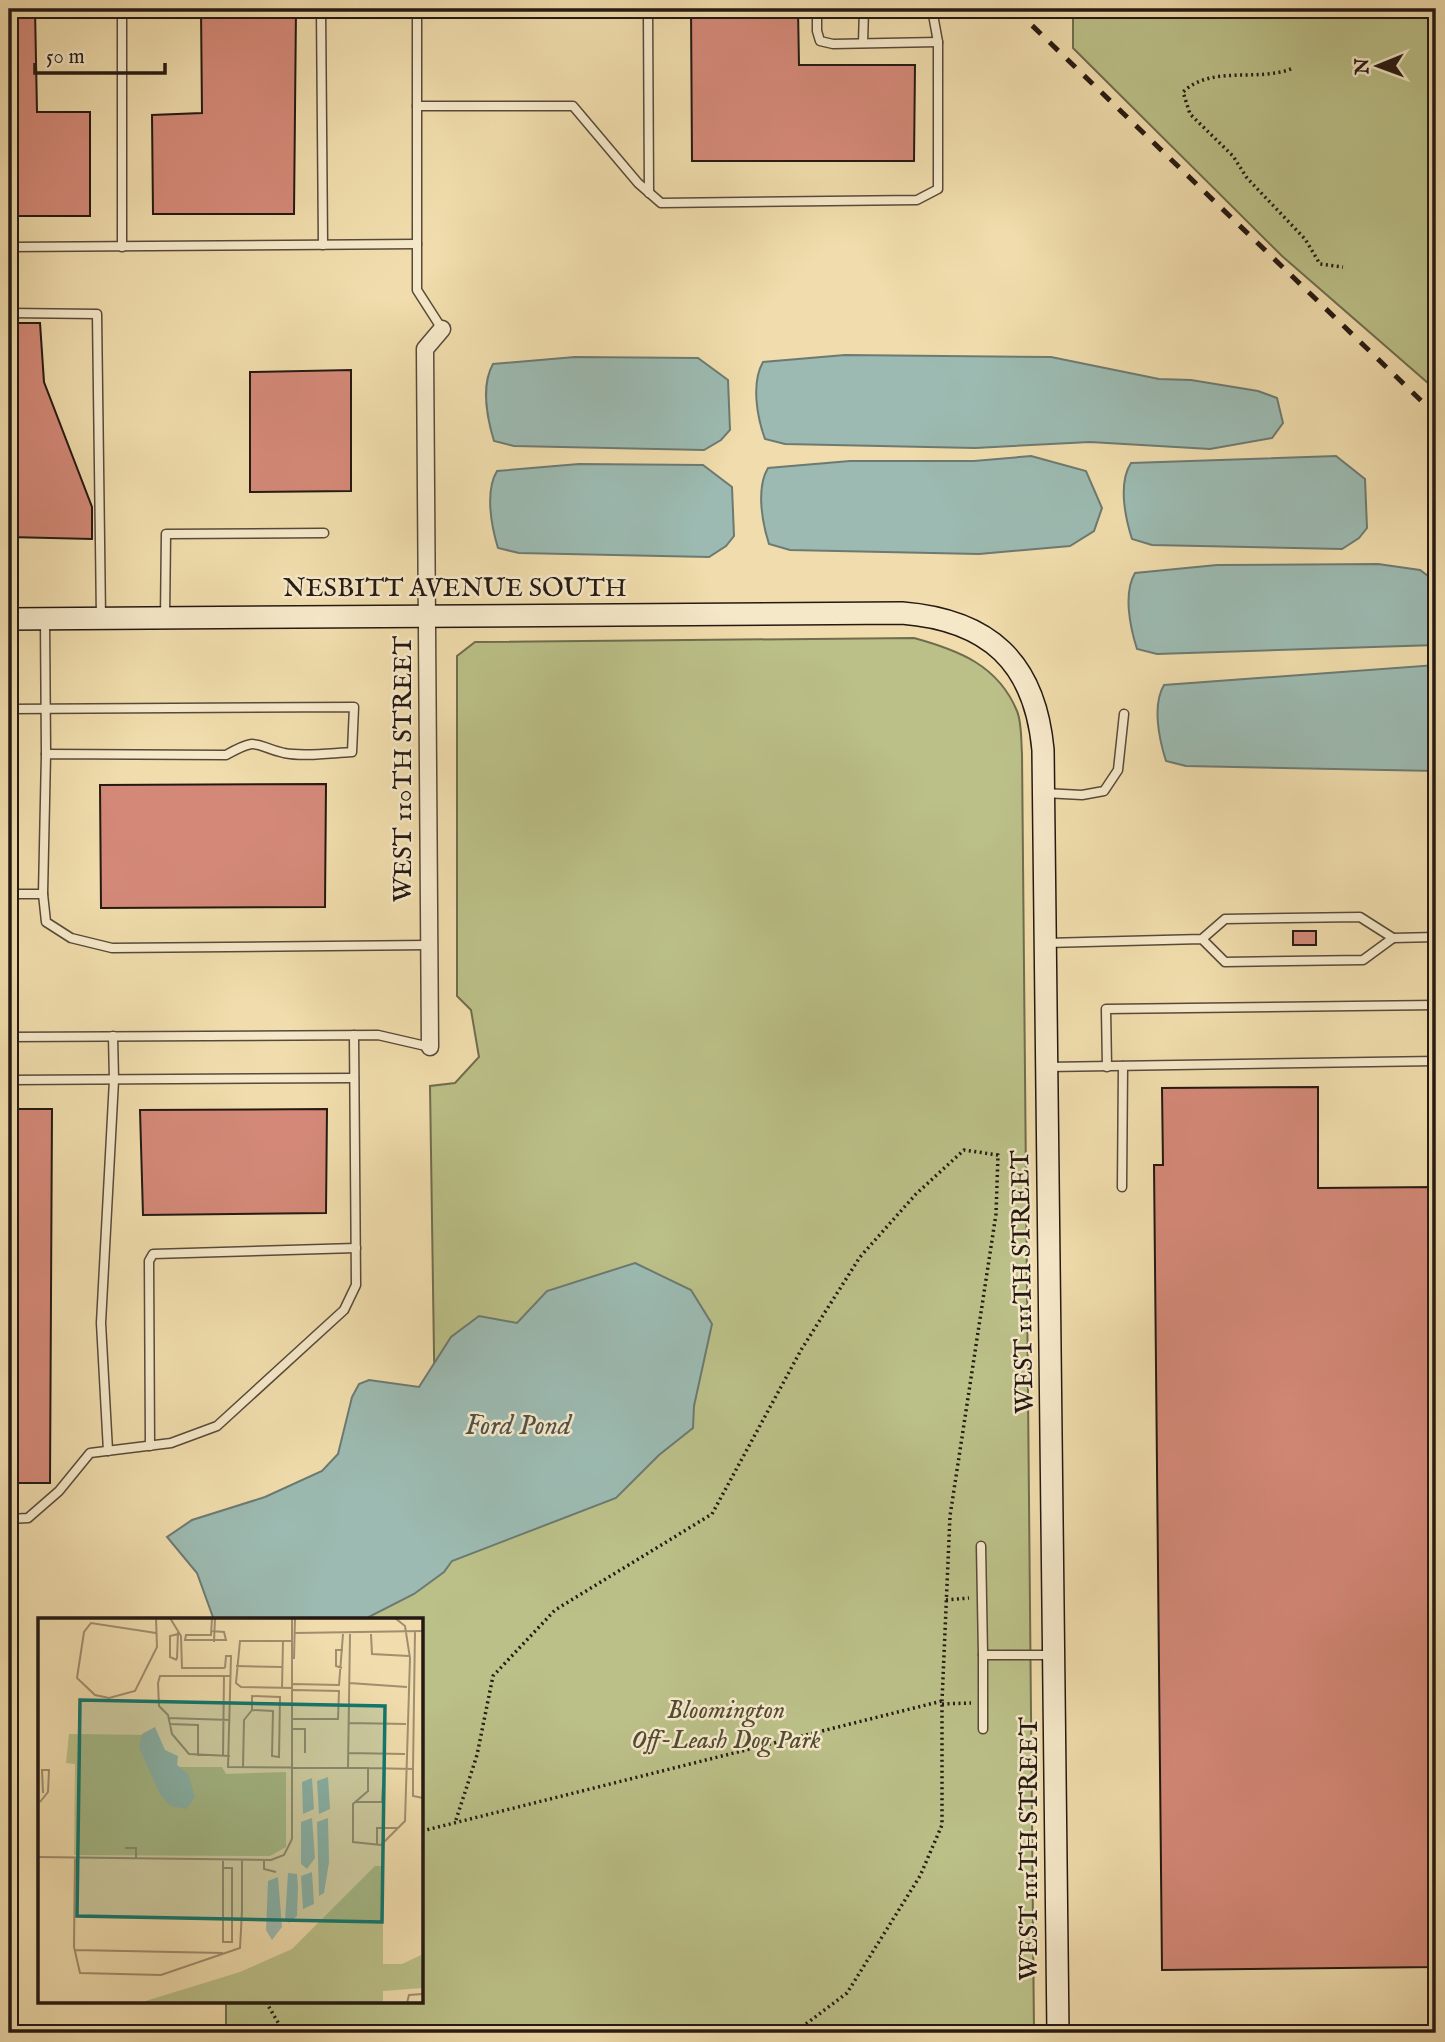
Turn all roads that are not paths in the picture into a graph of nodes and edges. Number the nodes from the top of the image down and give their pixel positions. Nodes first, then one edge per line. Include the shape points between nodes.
1 (122, 9) edge
2 (321, 9) edge
3 (417, 9) edge
4 (640, 9) edge
5 (817, 9) edge
6 (864, 9) edge
7 (932, 9) edge
8 (938, 41) junction
9 (863, 43) junction
10 (416, 106) junction
11 (649, 192) junction
12 (417, 244) junction
13 (323, 245) junction
14 (9, 247) edge
15 (122, 247) junction
16 (9, 313) edge
17 (442, 329) joint
18 (324, 533) dead end
19 (902, 612) joint
20 (427, 616) junction
21 (45, 618) junction
22 (101, 618) junction
23 (165, 618) junction
24 (9, 619) edge
25 (9, 709) edge
26 (46, 709) junction
27 (1124, 714) dead end
28 (46, 754) junction
29 (1044, 793) junction
30 (9, 894) edge
31 (43, 894) junction
32 (1394, 937) junction
33 (1436, 937) edge
34 (1202, 939) junction
35 (1046, 943) junction
36 (429, 945) junction
37 (1436, 1005) edge
38 (354, 1035) junction
39 (113, 1036) junction
40 (9, 1037) edge
41 (430, 1047) joint
42 (1436, 1061) edge
43 (1107, 1066) junction
44 (1123, 1066) junction
45 (1047, 1067) junction
46 (354, 1078) junction
47 (9, 1080) edge
48 (114, 1080) junction
49 (1122, 1187) dead end
50 (356, 1248) junction
51 (150, 1446) junction
52 (108, 1451) junction
53 (9, 1519) edge
54 (981, 1546) dead end
55 (983, 1655) junction
56 (1056, 1655) junction
57 (983, 1729) dead end
58 (1058, 2033) edge

1 - 15 lane
2 - 13 lane
3 - 10 lane
4 - 11 lane via 648,13
5 - 9 lane via 820,41
6 - 9 lane
7 - 8 lane
8 - 9 lane
8 - 11 lane via 938,189 917,200 661,203
10 - 11 lane via 573,106
10 - 12 lane
12 - 13 lane
12 - 17 lane via 417,290
13 - 15 lane
14 - 15 lane
16 - 22 lane via 97,314
17 - 20 street, WEST 110TH STREET via 425,349
18 - 23 lane via 166,534
19 - 20 street, NESBITT AVENUE SOUTH
19 - 29 street, WEST 111TH STREET via 963,624 991,640 1013,662 1030,688 1040,719
20 - 23 street, NESBITT AVENUE SOUTH
20 - 36 street, WEST 110TH STREET
21 - 22 street, NESBITT AVENUE SOUTH
21 - 24 street, NESBITT AVENUE SOUTH
21 - 26 lane
22 - 23 street, NESBITT AVENUE SOUTH
25 - 26 lane
26 - 28 lane
26 - 28 lane via 354,707 352,752 285,753 263,744 245,744 226,755
27 - 29 lane via 1118,770 1104,791
28 - 31 lane
29 - 35 street, WEST 111TH STREET
30 - 31 lane
31 - 36 lane via 46,922 71,938 112,948
32 - 33 lane
32 - 34 lane via 1360,917 1225,919
32 - 34 lane via 1363,960 1225,962
34 - 35 lane
35 - 45 street, WEST 111TH STREET
36 - 41 street, WEST 110TH STREET
37 - 43 lane via 1106,1009
38 - 39 lane
38 - 41 lane via 378,1035
38 - 46 lane
39 - 40 lane
39 - 48 lane
42 - 44 lane
43 - 44 lane
43 - 45 lane
44 - 49 lane
45 - 56 street, WEST 111TH STREET
46 - 48 lane
46 - 50 lane
47 - 48 lane
48 - 52 lane via 101,1323
50 - 51 lane via 356,1285 344,1310 217,1426
50 - 51 lane via 153,1254 149,1261
51 - 52 lane
52 - 53 lane via 90,1453 59,1491 28,1518
54 - 55 lane
55 - 56 lane
55 - 57 lane
56 - 58 street, WEST 111TH STREET

